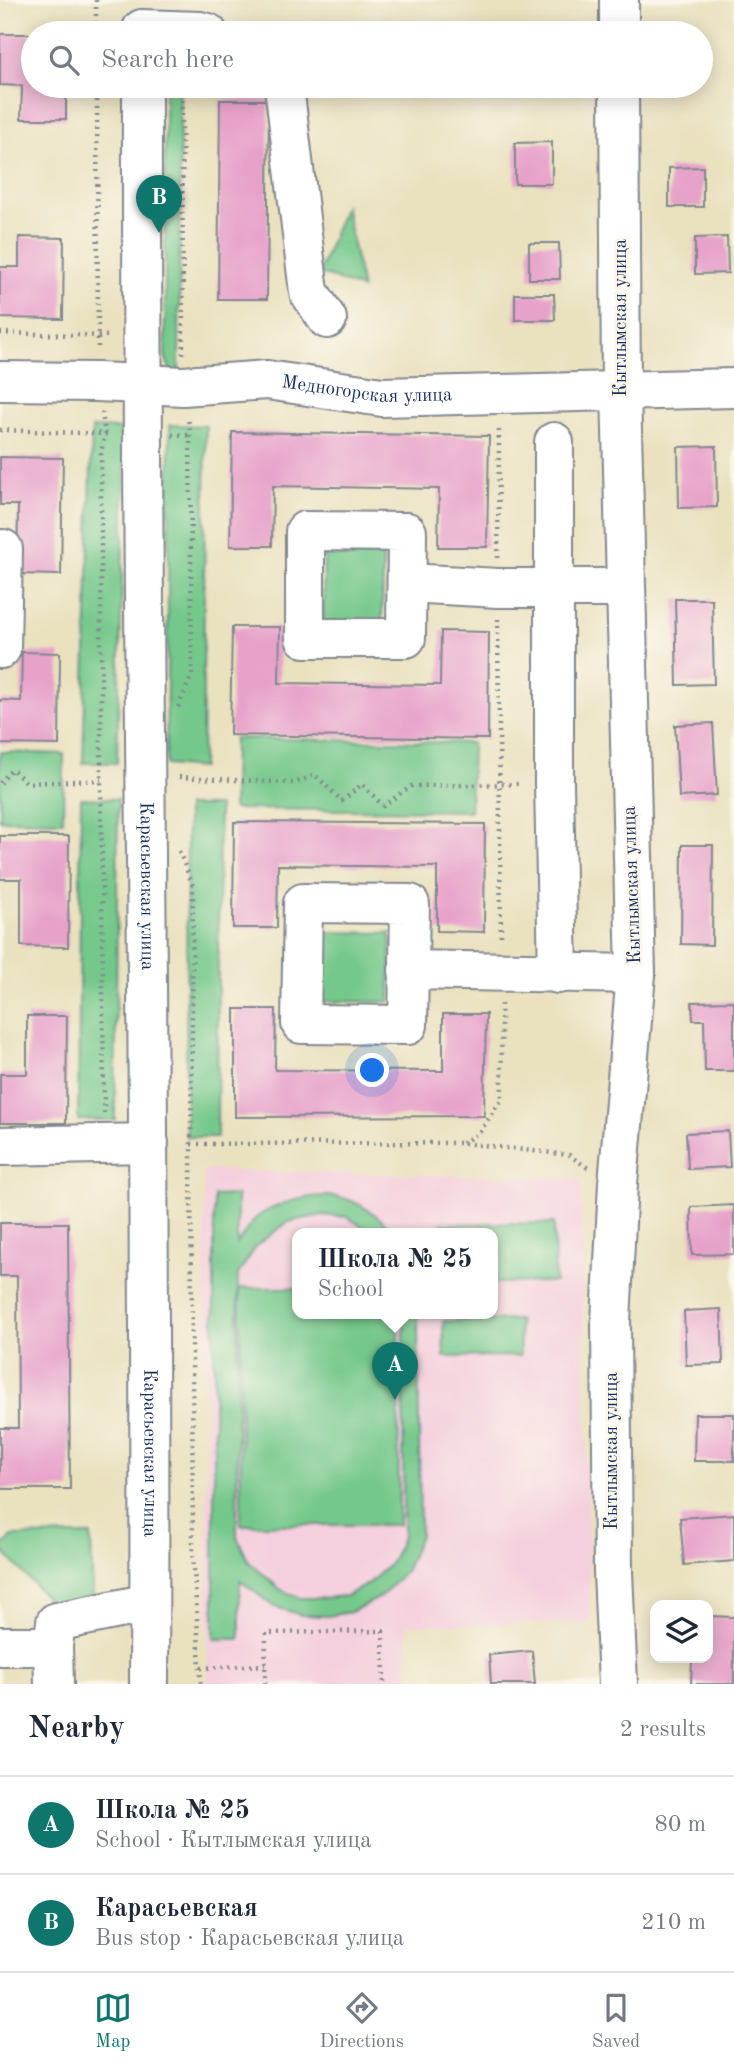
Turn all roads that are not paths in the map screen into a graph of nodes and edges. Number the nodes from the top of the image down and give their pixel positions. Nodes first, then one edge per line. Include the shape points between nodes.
1 (619, 0) edge
2 (619, 21) edge
3 (142, 98) edge
4 (285, 98) edge
5 (619, 98) edge
6 (327, 319) dead end
7 (0, 382) edge
8 (142, 384) junction
9 (734, 388) edge
10 (621, 391) junction
11 (554, 442) dead end
12 (0, 550) edge
13 (407, 583) dead end
14 (553, 587) junction
15 (625, 588) junction
16 (0, 649) edge
17 (408, 970) dead end
18 (558, 974) junction
19 (636, 974) junction
20 (149, 1143) junction
21 (0, 1146) edge
22 (149, 1603) junction
23 (0, 1646) edge
24 (52, 1646) junction
25 (54, 1684) edge
26 (149, 1684) edge
27 (618, 1684) edge

1 - 2 street
3 - 8 street, Карасьевская улица
4 - 6 street via 309,292
5 - 10 street, Кытлымская улица
7 - 8 street, Медногорская улица
8 - 10 street, Медногорская улица via 267,380 382,397
8 - 20 street, Карасьевская улица
9 - 10 street, Медногорская улица
10 - 15 street, Кытлымская улица
11 - 14 street
12 - 16 street
13 - 14 street
14 - 15 street
14 - 18 street
15 - 19 street, Кытлымская улица
17 - 18 street
18 - 19 street
19 - 27 street, Кытлымская улица via 611,1322
20 - 21 street
20 - 22 street, Карасьевская улица
22 - 24 street via 56,1622
22 - 26 street, Карасьевская улица
23 - 24 street
24 - 25 street

